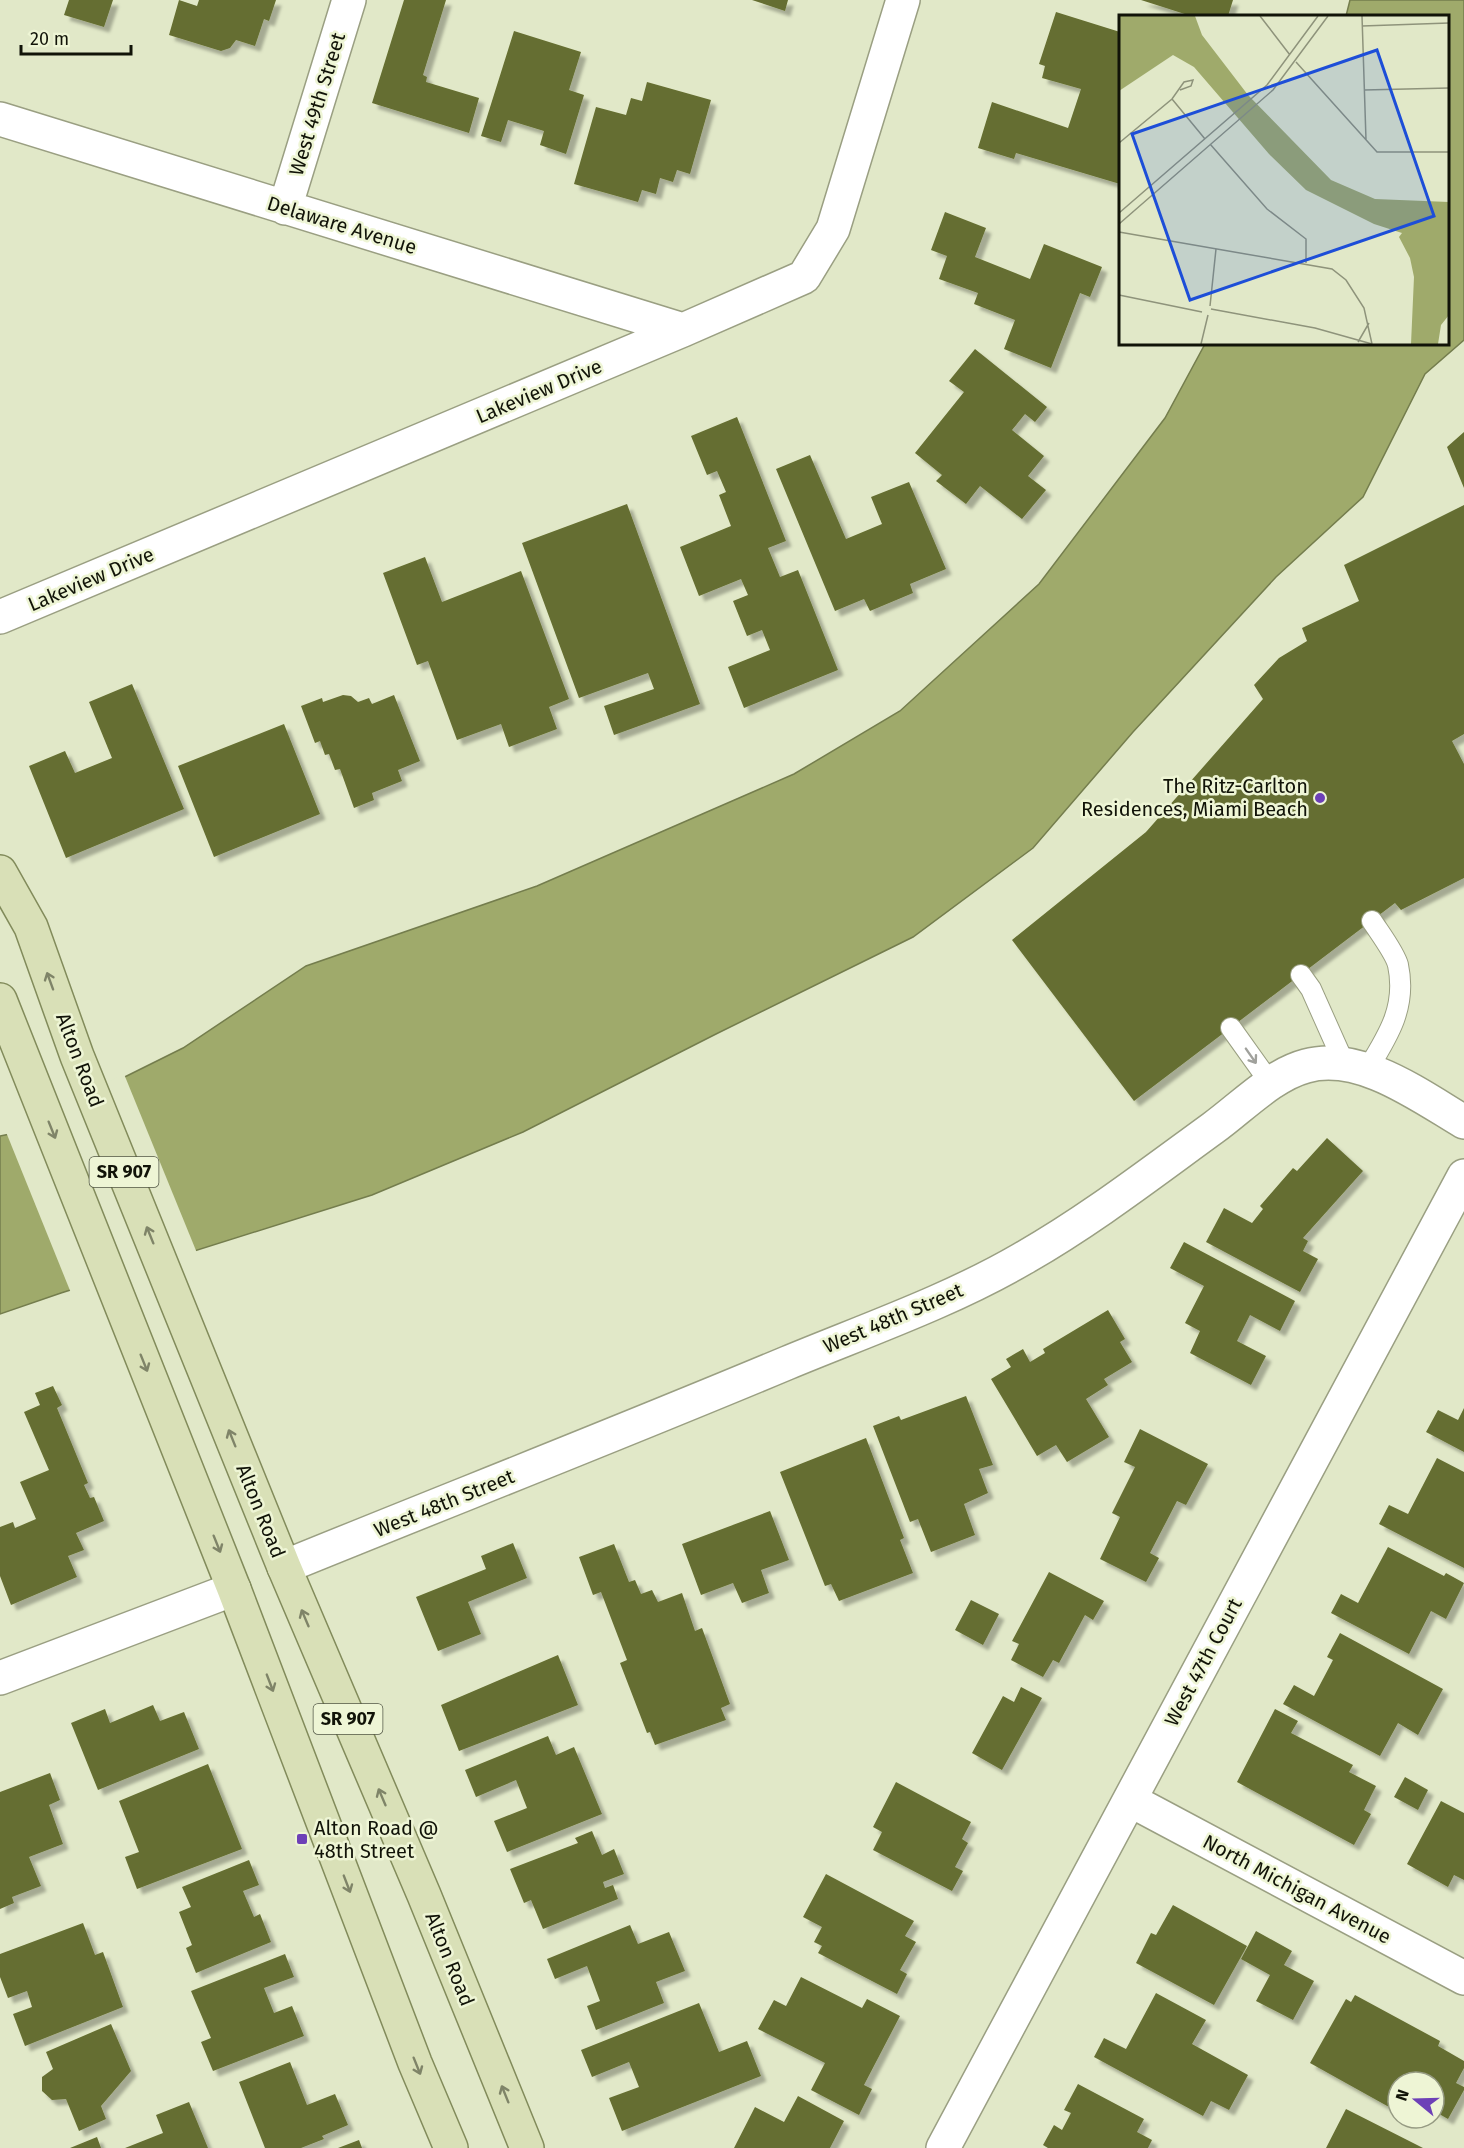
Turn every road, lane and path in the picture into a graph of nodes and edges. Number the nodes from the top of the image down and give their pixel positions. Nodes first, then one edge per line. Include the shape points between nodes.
1 (349, 0) edge
2 (903, 0) edge
3 (0, 119) edge
4 (285, 208) junction
5 (684, 330) junction
6 (0, 617) edge
7 (0, 872) edge
8 (1372, 921) dead end
9 (1301, 975) dead end
10 (0, 1000) edge
11 (1231, 1028) dead end
12 (1355, 1067) junction
13 (1271, 1084) junction
14 (1464, 1122) edge
15 (1464, 1176) edge
16 (284, 1568) junction
17 (234, 1589) junction
18 (0, 1678) edge
19 (1130, 1800) junction
20 (1464, 1978) edge
21 (451, 2148) edge
22 (527, 2148) edge
23 (943, 2148) edge

1 - 4 street, West 49th Street
2 - 5 street, Lakeview Drive via 833,229 804,277
3 - 4 street, Delaware Avenue
4 - 5 street, Delaware Avenue
5 - 6 street, Lakeview Drive
16 -> 7 main road, Alton Road / SR 907 via 78,1056 31,927
8 - 12 lane via 1398,963 1400,1000 1390,1034
9 - 12 lane
10 -> 17 main road, SR 907
11 -> 13 lane
12 - 13 street, West 48th Street via 1308,1065
12 - 14 street, West 48th Street via 1383,1077
13 - 16 street, West 48th Street via 1070,1229 1021,1260 964,1288 710,1396
15 - 19 street, West 47th Court
22 -> 16 main road, Alton Road / SR 907
17 - 18 street
17 -> 21 main road, SR 907
19 - 20 street, North Michigan Avenue
19 - 23 street, West 47th Court

